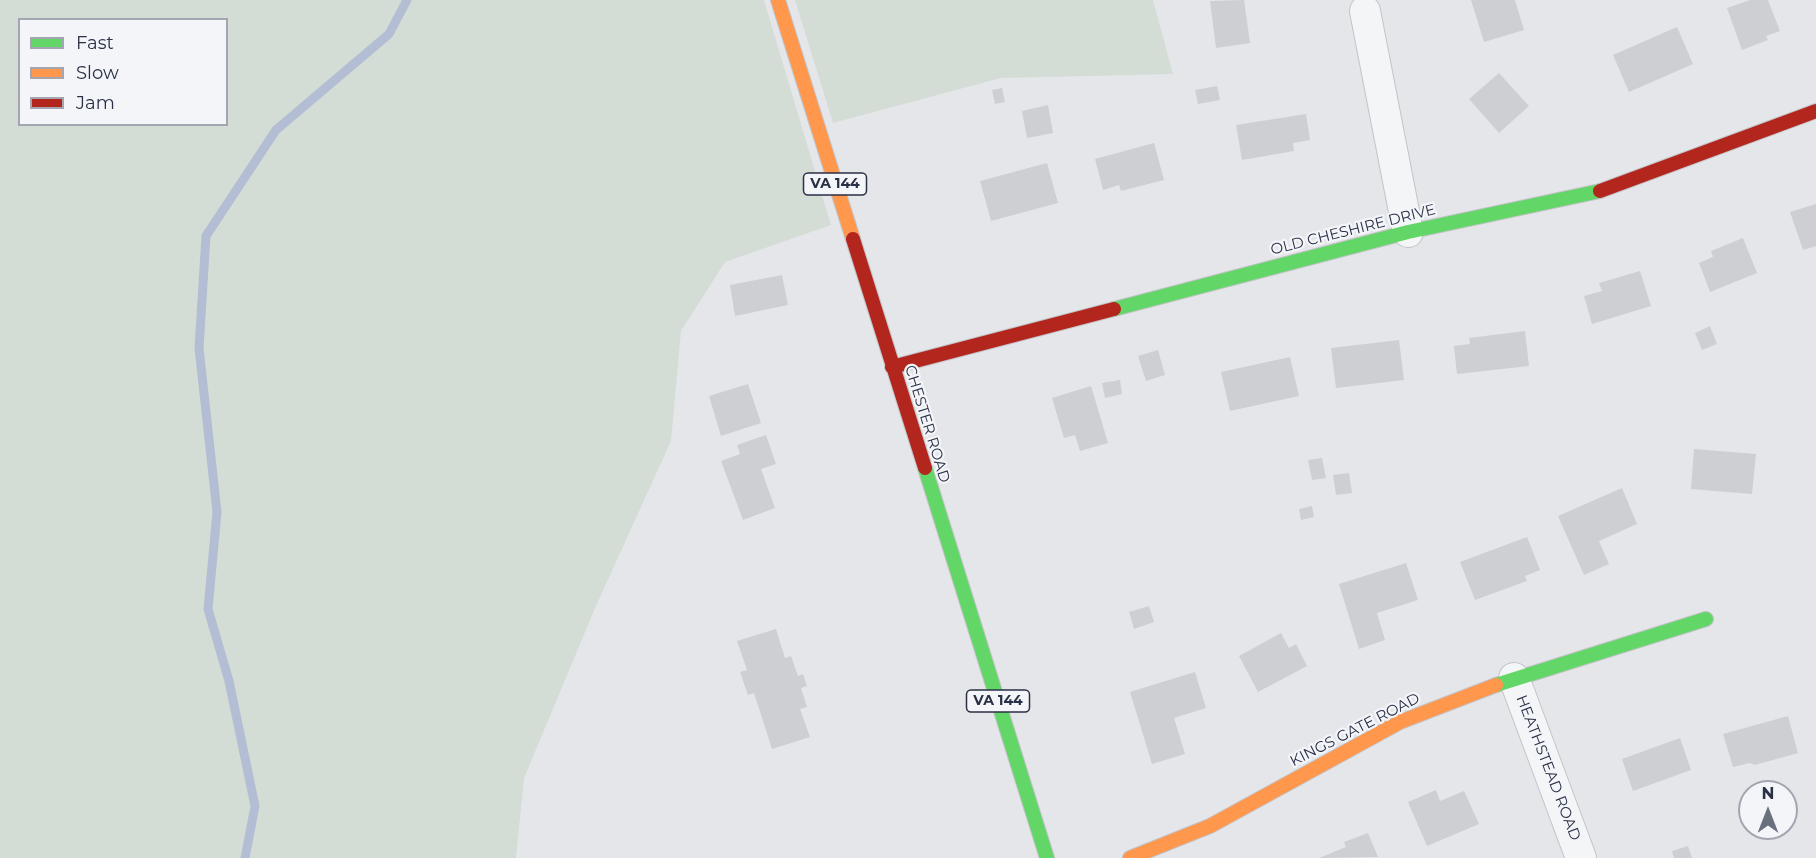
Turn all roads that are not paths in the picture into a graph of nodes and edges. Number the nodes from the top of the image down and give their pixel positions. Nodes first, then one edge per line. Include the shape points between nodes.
1 (778, 0) edge
2 (1365, 11) dead end
3 (1816, 111) edge
4 (1408, 232) junction
5 (892, 367) junction
6 (1706, 619) dead end
7 (1514, 678) junction
8 (1047, 858) edge
9 (1130, 858) edge
10 (1581, 858) edge

1 - 5 street, CHESTER ROAD / VA 144
2 - 4 street
3 - 4 street, OLD CHESHIRE DRIVE via 1595,193
4 - 5 street, OLD CHESHIRE DRIVE
5 - 8 street, CHESTER ROAD / VA 144
6 - 7 street, KINGS GATE ROAD
7 - 9 street, KINGS GATE ROAD via 1400,722 1210,826
7 - 10 street, HEATHSTEAD ROAD

